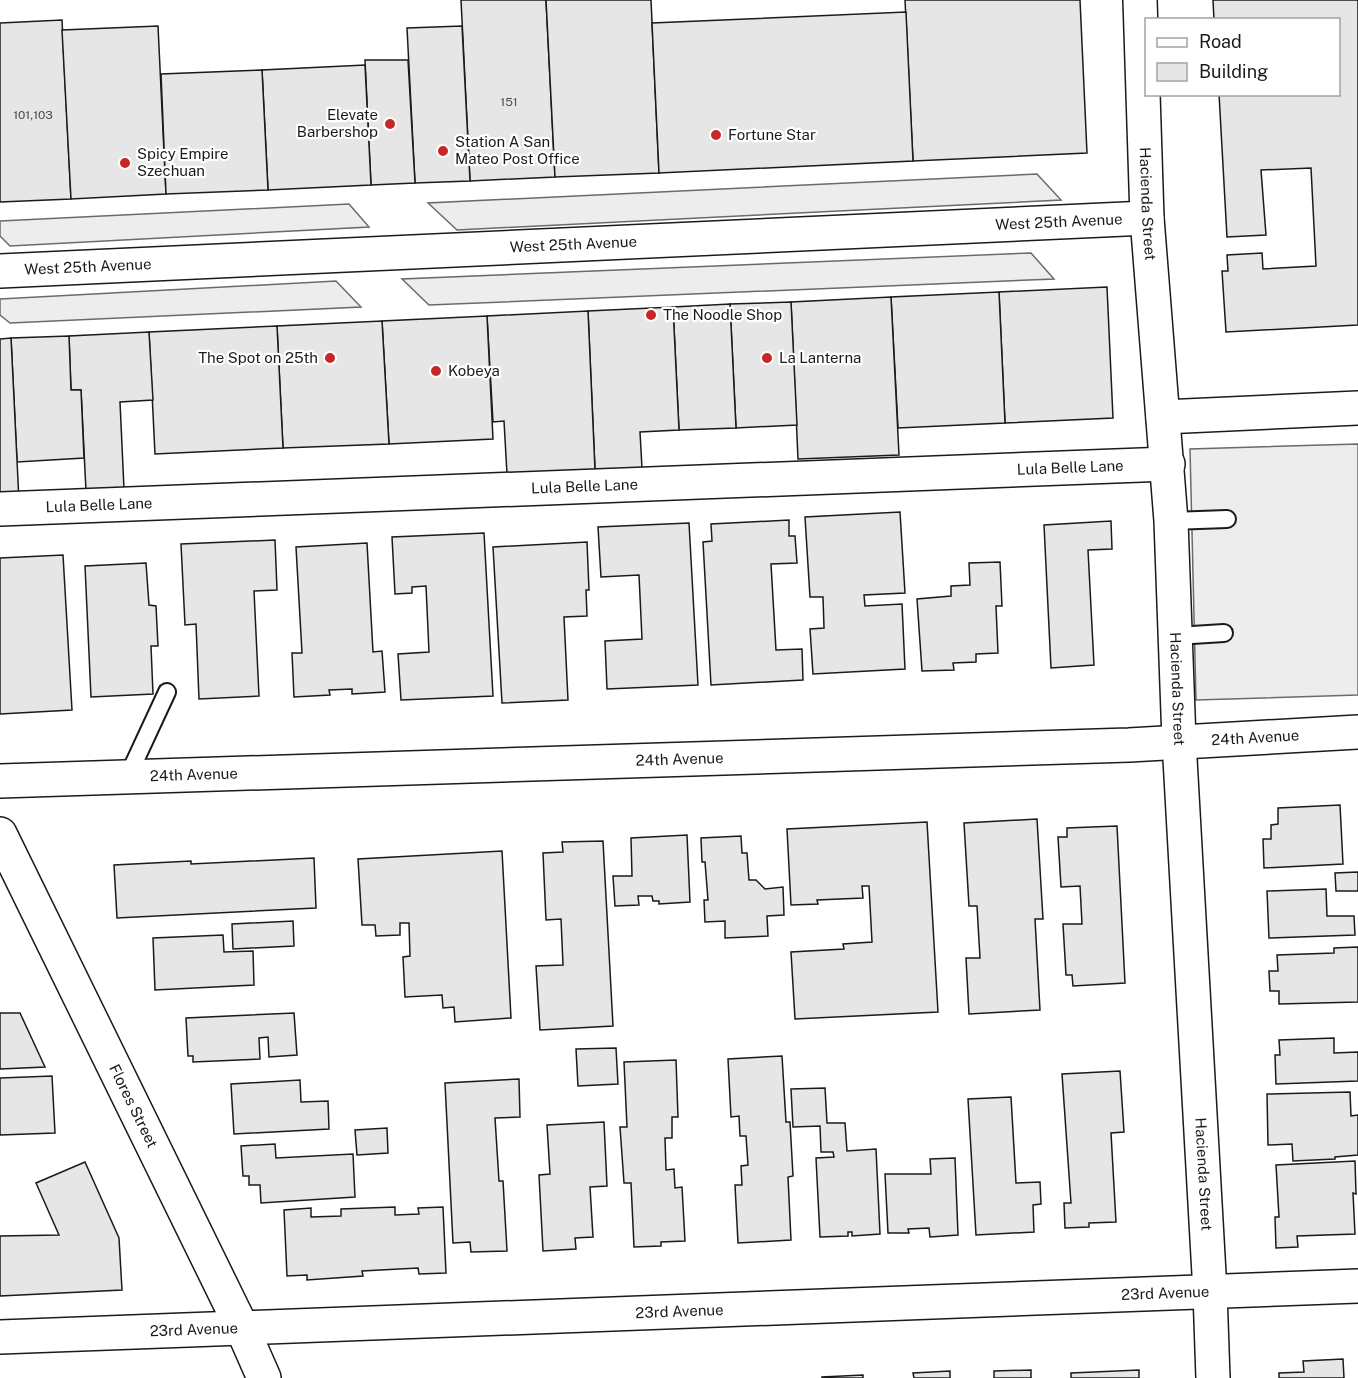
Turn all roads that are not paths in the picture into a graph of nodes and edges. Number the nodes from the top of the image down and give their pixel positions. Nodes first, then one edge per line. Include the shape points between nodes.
1 (1140, 0) edge
2 (1147, 218) junction
3 (0, 271) edge
4 (1358, 408) edge
5 (1163, 417) junction
6 (1168, 464) junction
7 (0, 509) edge
8 (1227, 519) dead end
9 (1171, 521) junction
10 (1224, 633) dead end
11 (1176, 636) junction
12 (167, 692) dead end
13 (1358, 732) edge
14 (1179, 741) junction
15 (128, 776) junction
16 (0, 781) edge
17 (0, 834) edge
18 (1358, 1286) edge
19 (1210, 1292) junction
20 (242, 1329) junction
21 (0, 1337) edge
22 (264, 1378) edge
23 (1212, 1378) edge

1 - 2 street, Hacienda Street
2 - 3 street, West 25th Avenue
2 - 5 street, Hacienda Street
4 - 5 street
5 - 6 street, Hacienda Street
6 - 7 street, Lula Belle Lane
6 - 9 street, Hacienda Street
8 - 9 lane
9 - 11 street, Hacienda Street
10 - 11 lane
11 - 14 street, Hacienda Street
12 - 15 lane
13 - 14 street, 24th Avenue
14 - 15 street, 24th Avenue
14 - 19 street, Hacienda Street
15 - 16 street, 24th Avenue
17 - 20 street, Flores Street
18 - 19 street, 23rd Avenue
19 - 20 street, 23rd Avenue
19 - 23 street, Hacienda Street
20 - 21 street, 23rd Avenue
20 - 22 street, Flores Street

